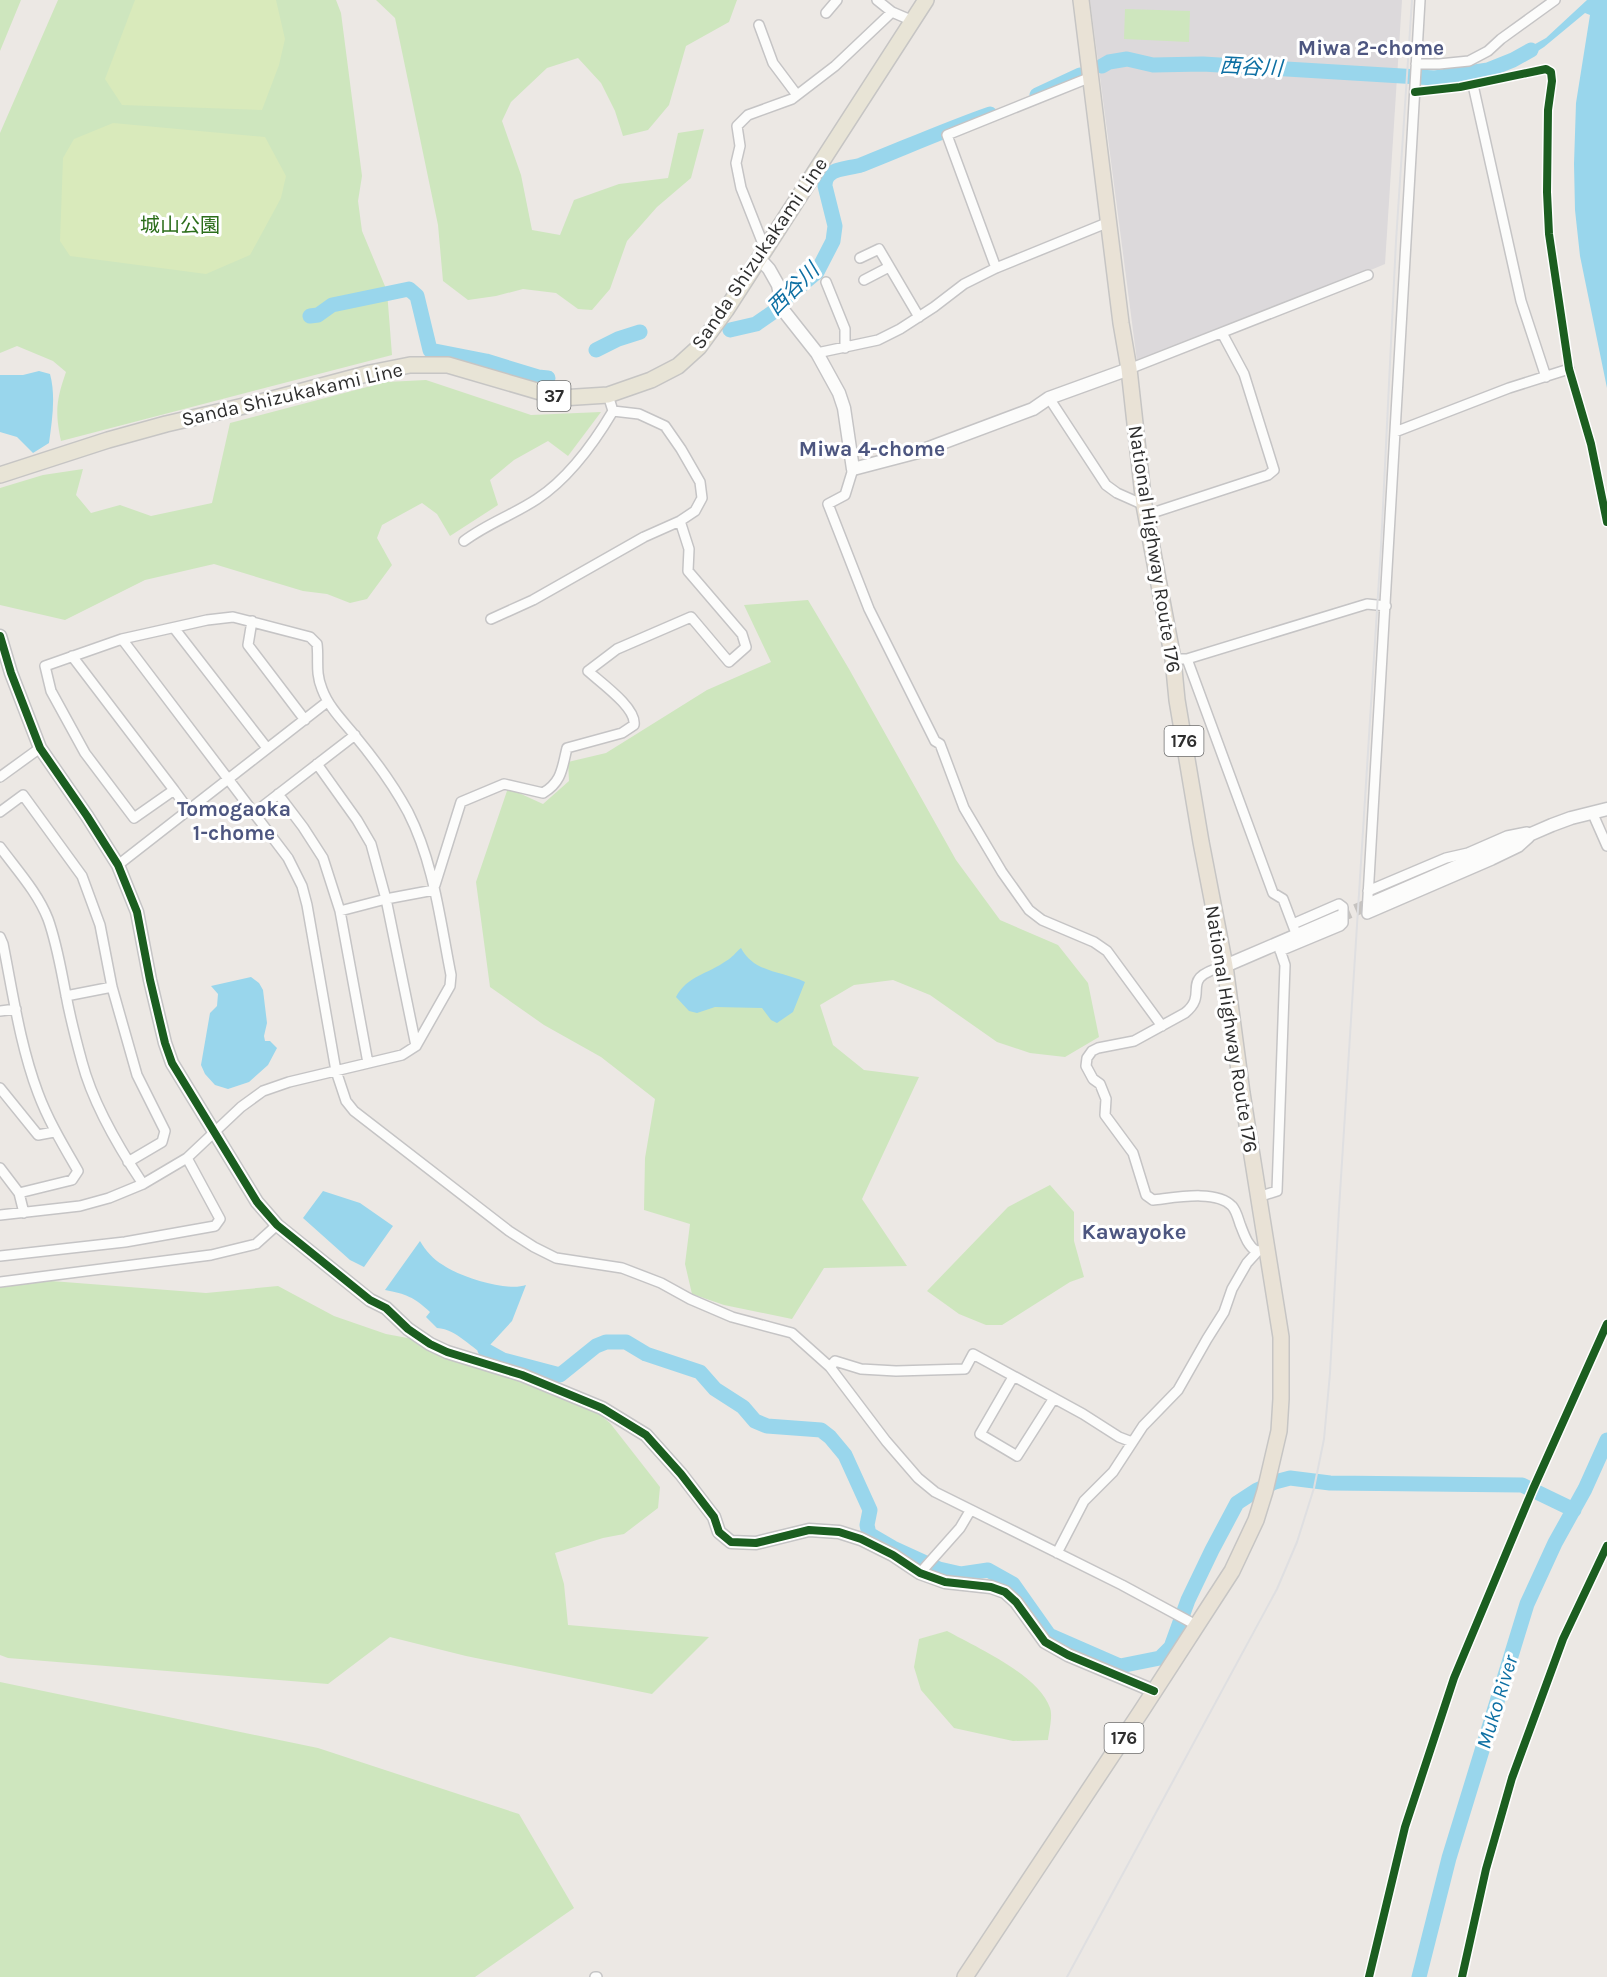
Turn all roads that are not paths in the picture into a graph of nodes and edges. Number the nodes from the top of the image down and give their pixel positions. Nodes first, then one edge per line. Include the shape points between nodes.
1 (837, 0) edge
2 (877, 0) edge
3 (926, 0) edge
4 (1081, 0) edge
5 (1420, 0) edge
6 (1555, 0) edge
7 (892, 12) junction
8 (826, 13) dead end
9 (913, 21) junction
10 (759, 25) dead end
11 (1416, 64) junction
12 (1091, 77) junction
13 (1473, 85) dead end
14 (797, 95) junction
15 (1109, 222) junction
16 (762, 253) junction
17 (860, 258) dead end
18 (889, 267) junction
19 (996, 268) junction
20 (1368, 275) dead end
21 (864, 280) dead end
22 (826, 282) dead end
23 (919, 317) junction
24 (1222, 333) junction
25 (845, 348) junction
26 (817, 353) junction
27 (1129, 369) junction
28 (1569, 369) dead end
29 (1546, 377) junction
30 (608, 395) junction
31 (1049, 398) junction
32 (613, 411) junction
33 (1395, 432) junction
34 (853, 470) junction
35 (0, 476) edge
36 (1145, 510) junction
37 (680, 521) junction
38 (464, 541) dead end
39 (1386, 606) junction
40 (491, 618) dead end
41 (252, 621) junction
42 (174, 628) junction
43 (0, 636) edge
44 (122, 639) junction
45 (72, 656) junction
46 (1180, 659) junction
47 (327, 702) junction
48 (305, 720) junction
49 (355, 735) junction
50 (40, 748) junction
51 (267, 748) junction
52 (317, 764) junction
53 (0, 777) edge
54 (228, 778) junction
55 (174, 790) junction
56 (278, 794) junction
57 (1607, 808) edge
58 (188, 809) junction
59 (0, 812) edge
60 (1592, 812) junction
61 (254, 813) junction
62 (1607, 846) edge
63 (0, 847) edge
64 (118, 865) junction
65 (434, 890) junction
66 (386, 899) junction
67 (1369, 903) joint
68 (340, 911) junction
69 (1340, 917) tunnel mouth
70 (1295, 930) junction
71 (0, 938) edge
72 (1279, 948) junction
73 (1225, 966) junction
74 (112, 987) junction
75 (66, 996) junction
76 (16, 1009) junction
77 (0, 1011) edge
78 (1162, 1026) junction
79 (416, 1046) junction
80 (368, 1063) junction
81 (336, 1071) junction
82 (0, 1088) edge
83 (215, 1130) junction
84 (54, 1132) junction
85 (187, 1158) junction
86 (128, 1162) junction
87 (0, 1168) edge
88 (143, 1184) junction
89 (20, 1193) junction
90 (1258, 1197) junction
91 (24, 1213) junction
92 (0, 1215) edge
93 (277, 1225) junction
94 (1262, 1250) junction
95 (0, 1256) edge
96 (0, 1282) edge
97 (830, 1367) junction
98 (1013, 1377) junction
99 (1054, 1398) junction
100 (1132, 1442) junction
101 (970, 1511) junction
102 (1057, 1553) junction
103 (922, 1570) junction
104 (1187, 1619) junction
105 (1154, 1691) junction
106 (965, 1977) edge

1 - 8 street
2 - 7 street
3 - 9 main road, Sanda Shizukakami Line / 37
4 - 12 highway, National Highway Route 176 / 176
5 - 11 street
6 - 11 street via 1488,51 1469,60
7 - 9 street
7 - 14 street via 835,66
9 - 16 main road, Sanda Shizukakami Line / 37
10 - 14 street via 773,63
11 - 33 street
12 - 15 highway, National Highway Route 176 / 176
12 - 19 street via 947,135
13 - 29 street via 1521,301
14 - 16 street via 748,115 737,126 740,146 736,164
15 - 19 street
15 - 27 highway, National Highway Route 176 / 176
16 - 26 street via 777,285 783,310
16 - 30 main road, Sanda Shizukakami Line / 37 via 699,347 678,366
17 - 18 street via 879,249
18 - 21 street
18 - 23 street
19 - 23 street via 964,284
20 - 24 street
22 - 25 street via 845,329
23 - 25 street via 878,340
24 - 27 street
24 - 36 street via 1245,374 1274,470
25 - 26 street
26 - 34 street via 844,408
27 - 31 street
27 - 36 highway, National Highway Route 176 / 176
28 - 29 street
29 - 33 street
30 - 32 street
30 - 35 main road, Sanda Shizukakami Line / 37 via 561,398 448,365 410,365 166,424
31 - 34 street via 1033,409 918,452
31 - 36 street via 1106,485
32 - 37 street via 639,414 665,426 691,465 700,482 702,498 695,511
32 - 38 street via 598,436 560,480 537,499
33 - 39 street
34 - 78 street via 845,495 828,504 869,609 940,744 964,808 1029,910 1107,951
36 - 46 highway, National Highway Route 176 / 176
37 - 40 street via 533,600
37 - 65 street via 689,549 688,572 742,634 746,647 729,662 692,617 617,649 588,671 632,712 634,725 622,733 567,748 559,779 543,793 504,784 461,802
39 - 46 street via 1367,604
39 - 67 street
41 - 42 street via 207,620
41 - 47 street via 315,641 317,670
41 - 48 street via 248,645
42 - 44 street
42 - 51 street
43 - 50 street
44 - 45 street
44 - 54 street
45 - 55 street
45 - 55 street via 45,666 51,691 85,753 118,798 134,818
46 - 70 street via 1273,893 1283,899
46 - 73 highway, National Highway Route 176 / 176 via 1177,700
47 - 48 street
47 - 49 street
48 - 51 street
49 - 52 street
49 - 65 street via 408,811 430,867
50 - 53 street
50 - 64 street
51 - 54 street
52 - 56 street
52 - 66 street via 371,844
54 - 58 street
54 - 61 street
55 - 58 street
56 - 61 street
56 - 68 street via 323,858
57 - 60 street
58 - 64 street
59 - 74 street via 23,795 82,876 100,925
60 - 62 street
60 - 67 street
61 - 81 street via 288,858 302,886
63 - 75 street via 48,918
64 - 83 street via 137,912 165,1043 181,1079
65 - 66 street
65 - 79 street via 450,987
66 - 68 street
66 - 79 street
68 - 80 street
69 - 70 street
70 - 72 street
70 - 72 street via 1339,904 1344,907 1340,926
71 - 76 street
72 - 73 street
72 - 90 street via 1285,965 1277,1191
73 - 78 street via 1200,975 1192,1007
73 - 90 highway, National Highway Route 176 / 176
74 - 75 street
74 - 86 street via 136,1075 165,1131 162,1142
75 - 86 street via 82,1064
76 - 77 street
76 - 84 street via 27,1060
78 - 94 street via 1134,1041 1092,1051 1086,1066 1106,1099 1105,1115 1133,1153 1146,1195 1153,1200 1186,1196 1224,1201 1233,1207 1249,1244
79 - 80 street via 402,1055
80 - 81 street
81 - 83 street via 263,1090
81 - 97 street via 346,1101 354,1111 534,1247 556,1258 621,1268 732,1317 792,1333
82 - 84 street via 38,1135
83 - 85 street
83 - 93 street via 257,1202
84 - 89 street via 78,1171 72,1180
85 - 88 street
85 - 95 street via 220,1219 215,1226 125,1242
86 - 88 street
87 - 89 street
88 - 91 street via 80,1206
89 - 91 street
90 - 94 highway, National Highway Route 176 / 176
91 - 92 street
93 - 96 street via 256,1244 211,1255
93 - 103 street via 430,1344 602,1408 646,1435 714,1517 719,1532 731,1542 756,1543 809,1530 839,1532
94 - 100 street via 1247,1263 1224,1312 1178,1390
94 - 104 highway, National Highway Route 176 / 176 via 1281,1337 1279,1431 1256,1520 1232,1571
97 - 98 street via 835,1361 861,1369 896,1371 965,1368 973,1354
97 - 101 street via 918,1478
98 - 99 street
98 - 99 street via 980,1434 999,1446 1017,1455
99 - 100 street
100 - 102 street via 1113,1472 1084,1501
101 - 102 street
101 - 103 street
102 - 104 street
103 - 105 street via 945,1582 1005,1592 1046,1642
104 - 105 highway, National Highway Route 176 / 176
105 - 106 highway, National Highway Route 176 / 176

